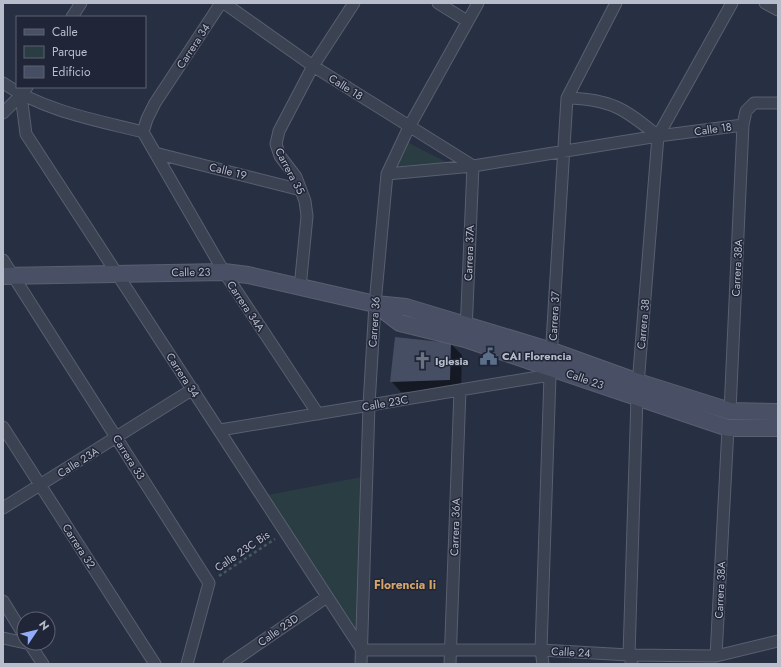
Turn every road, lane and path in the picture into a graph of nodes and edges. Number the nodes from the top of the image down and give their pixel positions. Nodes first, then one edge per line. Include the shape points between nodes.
1 (81, 3) edge
2 (222, 3) edge
3 (354, 3) edge
4 (438, 3) edge
5 (478, 3) edge
6 (616, 3) edge
7 (732, 3) edge
8 (765, 3) edge
9 (778, 10) edge
10 (73, 16) edge
11 (467, 21) junction
12 (313, 66) junction
13 (3, 83) edge
14 (16, 88) edge
15 (24, 91) edge
16 (567, 98) junction
17 (778, 103) edge
18 (3, 113) edge
19 (743, 125) junction
20 (409, 127) junction
21 (143, 132) junction
22 (658, 136) junction
23 (564, 152) junction
24 (154, 153) junction
25 (473, 166) junction
26 (387, 174) junction
27 (301, 190) junction
28 (3, 260) edge
29 (224, 272) junction
30 (117, 274) junction
31 (8, 277) edge
32 (300, 288) junction
33 (375, 304) junction
34 (466, 332) junction
35 (552, 352) junction
36 (551, 371) junction
37 (193, 389) junction
38 (460, 390) junction
39 (638, 390) junction
40 (369, 405) junction
41 (730, 411) junction
42 (778, 412) edge
43 (318, 414) junction
44 (3, 427) edge
45 (728, 428) junction
46 (778, 428) edge
47 (220, 430) junction
48 (116, 437) junction
49 (40, 486) junction
50 (3, 508) edge
51 (285, 532) junction
52 (209, 583) junction
53 (327, 597) junction
54 (3, 601) edge
55 (16, 622) edge
56 (3, 638) edge
57 (16, 640) edge
58 (778, 641) edge
59 (362, 650) junction
60 (451, 650) junction
61 (541, 650) junction
62 (35, 651) edge
63 (716, 656) junction
64 (630, 660) edge
65 (43, 664) edge
66 (155, 664) edge
67 (187, 664) edge
68 (229, 664) edge
69 (361, 664) edge
70 (450, 664) edge
71 (543, 664) edge

1 - 10 street
2 - 12 street, Calle 18
2 - 21 street, Carrera 34 via 155,103
3 - 12 street, Carrera 35
4 - 11 street
5 - 11 street, Carrera 36
6 - 16 street, Carrera 37
7 - 22 street, Carrera 38
8 - 9 street
11 - 20 street, Carrera 36
12 - 20 street, Calle 18
12 - 27 street, Carrera 35 via 279,131 276,144 280,156 296,178
13 - 14 street
15 - 18 street
15 - 21 street via 70,112
15 - 30 street, Carrera 34 via 26,134
16 - 22 street via 592,99 614,105 639,120
16 - 23 street, Carrera 37
17 - 19 street, Calle 18 via 754,103 746,111
19 - 22 street, Calle 18
19 - 41 street, Carrera 38A
20 - 25 street, Calle 18
20 - 26 street, Carrera 36
21 - 24 street, Carrera 34A
22 - 23 street, Calle 18
22 - 39 street, Carrera 38
23 - 25 street, Calle 18
23 - 35 street, Carrera 37
24 - 27 street, Calle 19
24 - 29 street, Carrera 34A
25 - 26 street, Calle 18
25 - 34 street, Carrera 37A
26 - 33 street, Carrera 36
27 - 32 street, Carrera 35 via 307,216
28 - 31 street, Carrera 33
29 - 30 street, Calle 23
29 - 32 street, Calle 23 via 248,275
29 - 43 street, Carrera 34A
30 - 31 street, Calle 23
30 - 37 street, Carrera 34
31 - 48 street, Carrera 33
32 - 33 street, Calle 23
33 - 34 street, Calle 23 via 400,323
33 - 40 street, Carrera 36
34 - 35 street, Calle 23
34 - 36 street, Calle 23
35 - 36 street, Carrera 37
35 - 39 street, Calle 23
36 - 38 street, Calle 23C
36 - 39 street, Calle 23
36 - 61 street, Carrera 37
37 - 47 street, Carrera 34
37 - 48 street, Calle 23A
38 - 40 street, Calle 23C
38 - 60 street, Carrera 36A
39 - 41 street, Calle 23
39 - 45 street, Calle 23
39 - 64 street, Carrera 38
40 - 43 street, Calle 23C
40 - 59 street, Carrera 36
41 - 42 street, Calle 23
43 - 47 street, Calle 23C
44 - 49 street, Carrera 32
45 - 46 street, Calle 23
45 - 63 street, Carrera 38A
47 - 51 street, Carrera 34
48 - 49 street, Calle 23A
48 - 52 street, Carrera 33
49 - 50 street, Calle 23A
49 - 66 street, Carrera 32
51 - 52 path, Calle 23C Bis
51 - 53 street, Carrera 34
52 - 67 street
53 - 59 street, Carrera 34
53 - 68 street, Calle 23D
54 - 55 street
56 - 57 street
58 - 63 street, Calle 24
59 - 60 street, Calle 24
59 - 69 street, Carrera 36
60 - 61 street, Calle 24
60 - 70 street, Carrera 36A
61 - 64 street, Calle 24
61 - 71 street, Carrera 37
62 - 65 street
63 - 64 street, Calle 24

